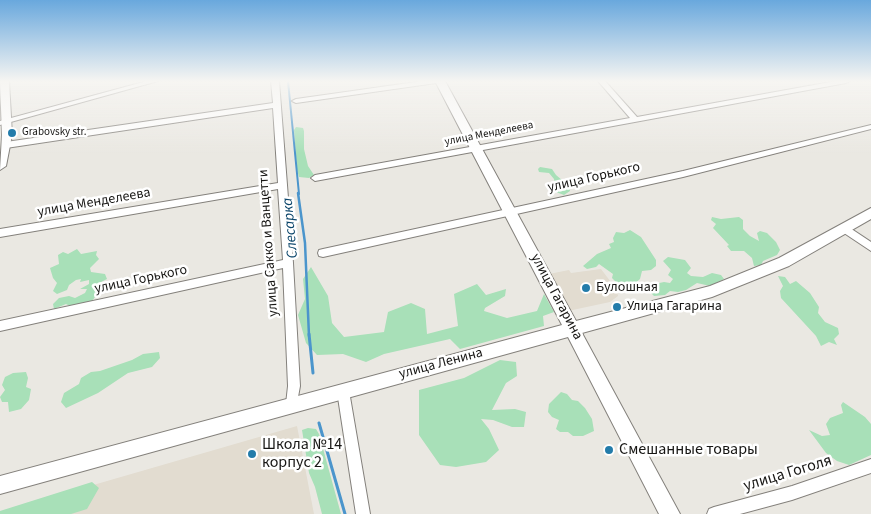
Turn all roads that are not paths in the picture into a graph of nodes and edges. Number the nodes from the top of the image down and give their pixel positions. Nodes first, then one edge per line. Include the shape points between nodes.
1 (4, 105) edge
2 (66, 105) edge
3 (277, 105) joint
4 (453, 105) edge
5 (622, 105) edge
6 (713, 105) edge
7 (635, 119) junction
8 (4, 122) edge
9 (871, 127) edge
10 (475, 148) junction
11 (3, 151) edge
12 (0, 166) edge
13 (315, 178) dead end
14 (282, 185) junction
15 (510, 212) junction
16 (871, 213) edge
17 (844, 228) junction
18 (0, 233) edge
19 (871, 248) edge
20 (323, 253) dead end
21 (288, 263) junction
22 (0, 326) edge
23 (572, 328) junction
24 (343, 391) junction
25 (292, 404) junction
26 (871, 466) edge
27 (0, 485) edge
28 (363, 514) edge
29 (670, 514) edge
30 (714, 514) edge

1 - 8 main road
2 - 8 street
3 - 11 street
3 - 14 street, улица Сакко и Ванцетти
4 - 10 main road, улица Гагарина
5 - 7 street
6 - 7 street, улица Менделеева
7 - 10 street, улица Менделеева
8 - 11 main road
9 - 15 street, улица Горького via 692,172
10 - 13 street, улица Менделеева
10 - 15 main road, улица Гагарина
11 - 12 main road
14 - 18 street, улица Менделеева
14 - 21 street, улица Сакко и Ванцетти
15 - 20 street, улица Горького
15 - 23 main road, улица Гагарина
16 - 17 main road, улица Ленина
17 - 19 street
17 - 23 main road, улица Ленина via 784,262 729,285
21 - 22 street, улица Горького
21 - 25 street, улица Сакко и Ванцетти via 294,386
23 - 24 main road, улица Ленина
23 - 29 main road, улица Гагарина
24 - 25 main road, улица Ленина
24 - 28 street
25 - 27 main road, улица Ленина
26 - 30 street, улица Гоголя via 792,493

